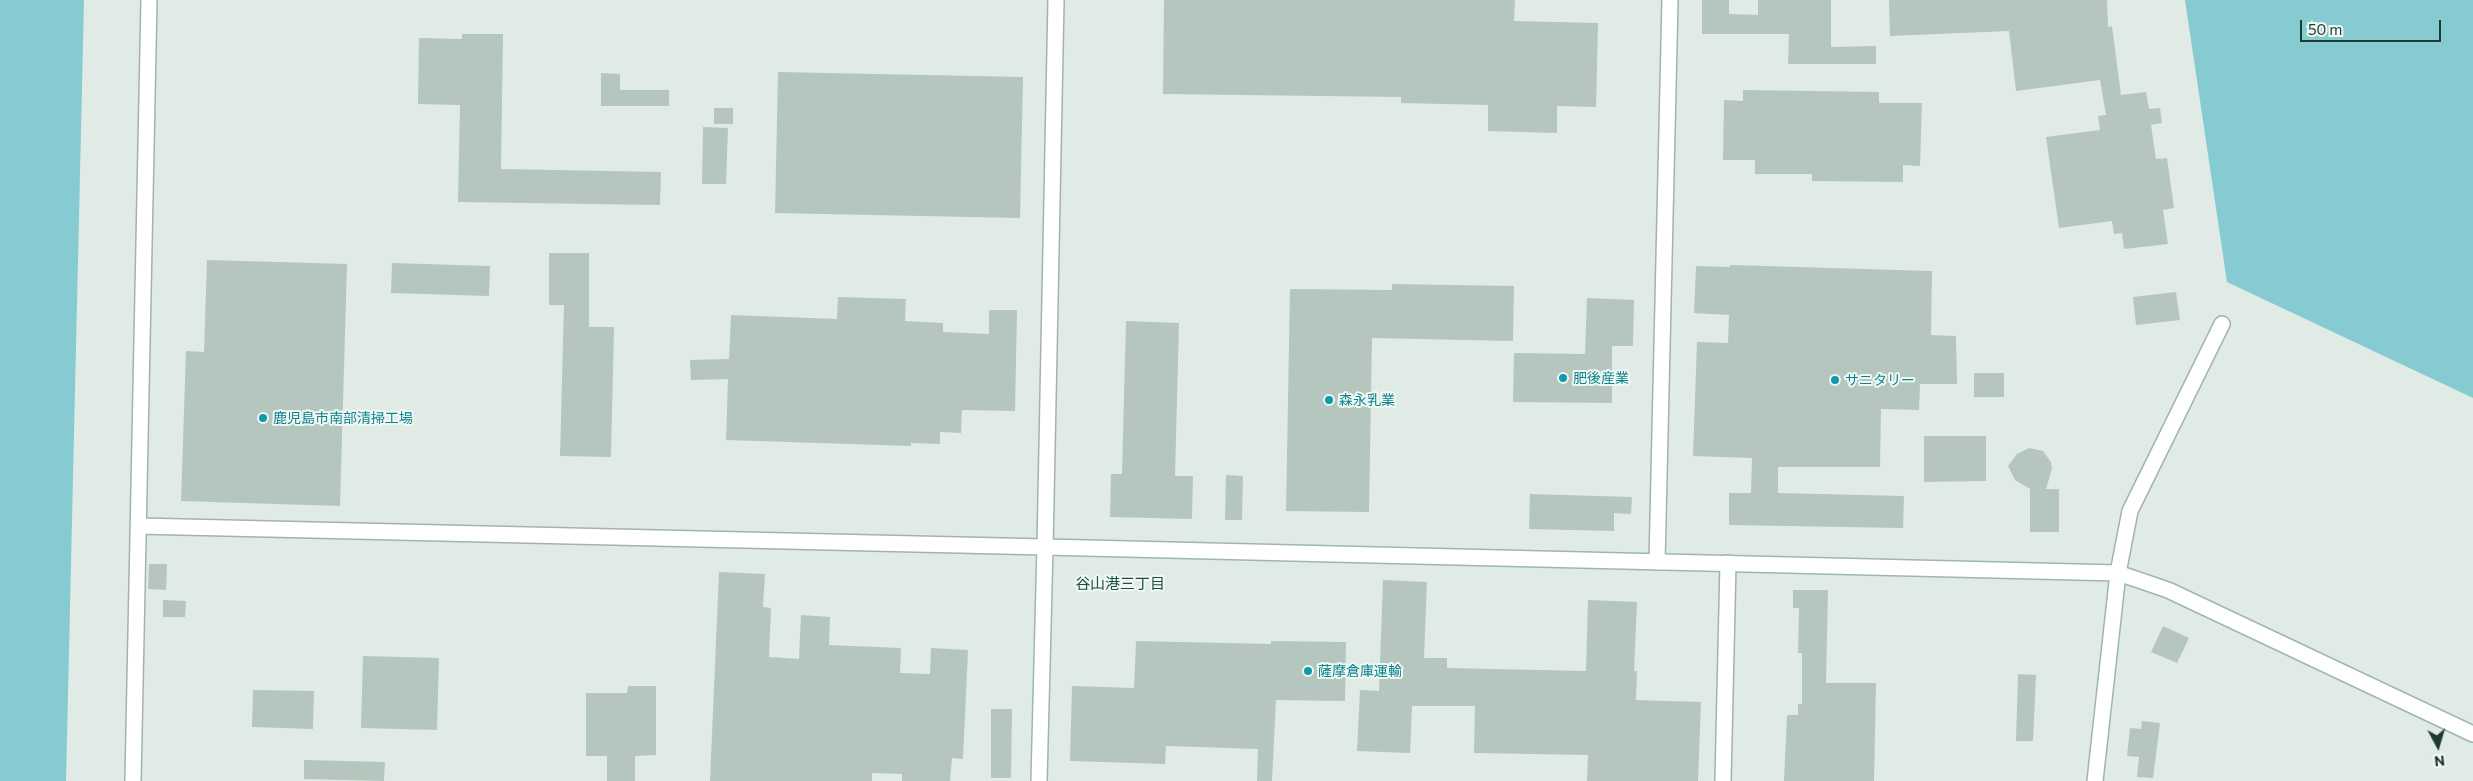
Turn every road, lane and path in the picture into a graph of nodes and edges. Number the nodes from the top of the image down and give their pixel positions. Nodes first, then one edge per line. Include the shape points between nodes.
1 (150, 0) edge
2 (1056, 0) edge
3 (1670, 0) edge
4 (2222, 324) dead end
5 (138, 526) junction
6 (1045, 547) junction
7 (1657, 562) junction
8 (1728, 563) junction
9 (2118, 573) junction
10 (2473, 734) edge
11 (133, 781) edge
12 (1039, 781) edge
13 (1723, 781) edge
14 (2095, 781) edge

1 - 5 street
2 - 6 street
3 - 7 street
4 - 9 street via 2130,511
5 - 6 street
5 - 11 street
6 - 7 street
6 - 12 street
7 - 8 street
8 - 9 street
8 - 13 street
9 - 10 street via 2168,590
9 - 14 street

